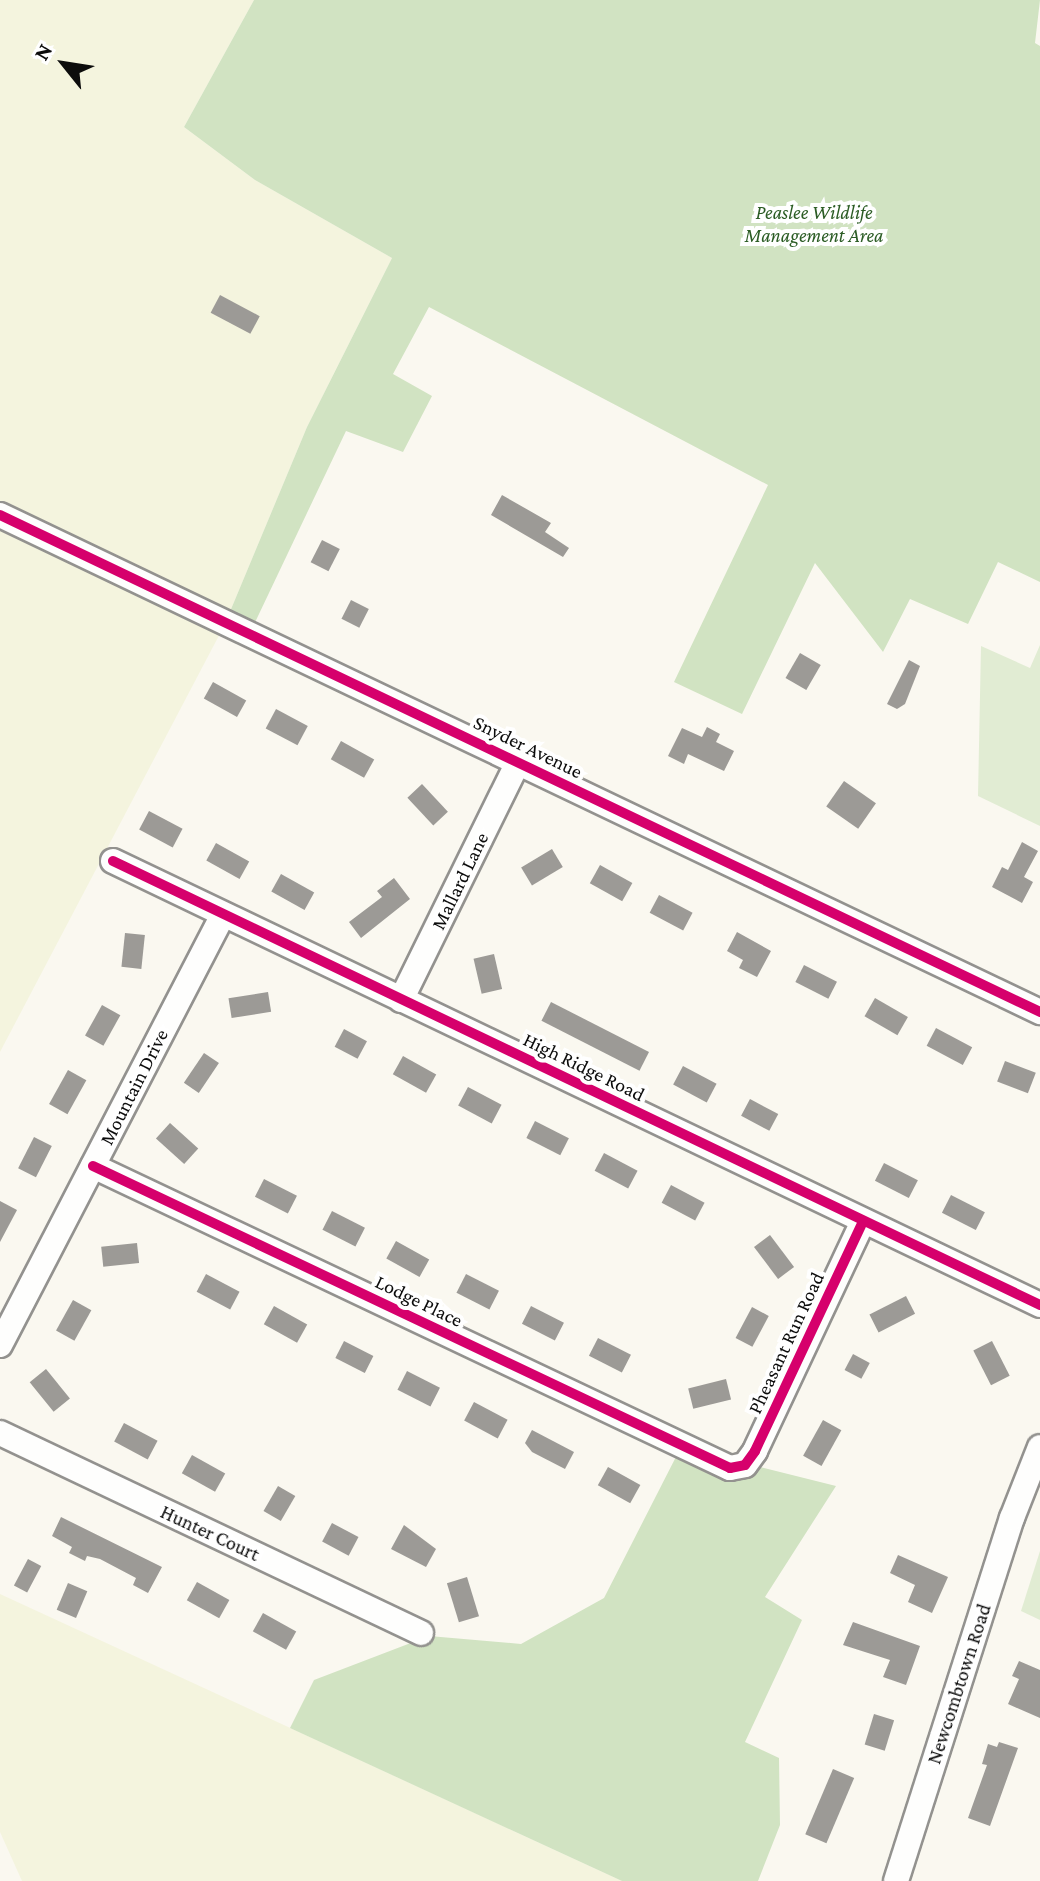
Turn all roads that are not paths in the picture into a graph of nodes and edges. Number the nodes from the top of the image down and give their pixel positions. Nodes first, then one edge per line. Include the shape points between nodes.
1 (0, 515) edge
2 (518, 762) junction
3 (113, 861) dead end
4 (223, 915) junction
5 (401, 1000) junction
6 (1040, 1012) edge
7 (93, 1166) junction
8 (863, 1221) junction
9 (1040, 1305) edge
10 (0, 1345) edge
11 (0, 1433) edge
12 (1040, 1447) edge
13 (730, 1468) joint
14 (421, 1633) dead end
15 (896, 1881) edge

1 - 2 street, Snyder Avenue
2 - 5 street, Mallard Lane
2 - 6 street, Snyder Avenue
3 - 4 street, High Ridge Road
4 - 5 street, High Ridge Road
4 - 7 street, Mountain Drive
5 - 8 street, High Ridge Road
7 - 10 street, Mountain Drive
7 - 13 street, Lodge Place
8 - 9 street, High Ridge Road
8 - 13 street, Pheasant Run Road via 755,1451 745,1465
11 - 14 street, Hunter Court
12 - 15 street, Newcombtown Road

